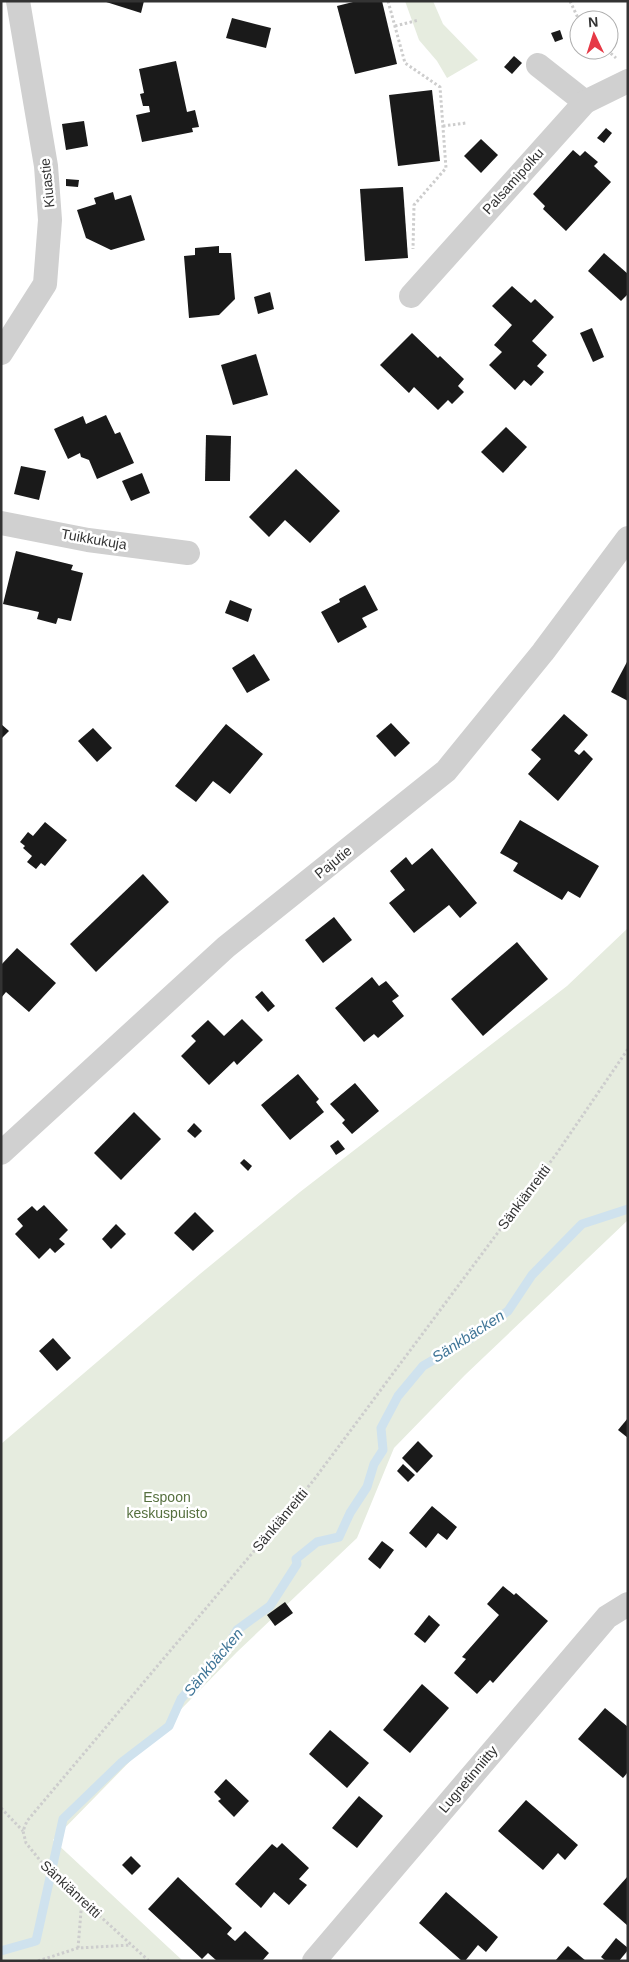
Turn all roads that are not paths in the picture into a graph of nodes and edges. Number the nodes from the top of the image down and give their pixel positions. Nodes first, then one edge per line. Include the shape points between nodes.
1 (18, 1) edge
2 (538, 65) dead end
3 (628, 81) edge
4 (585, 102) junction
5 (411, 296) dead end
6 (1, 353) edge
7 (1, 523) edge
8 (628, 538) edge
9 (188, 554) dead end
10 (1, 1153) edge
11 (628, 1604) edge
12 (314, 1961) edge

1 - 6 street, Kiuastie via 46,166 50,220 45,284
2 - 4 street
3 - 4 street, Palsamipolku
4 - 5 street, Palsamipolku
7 - 9 street, Tuikkukuja via 88,540
8 - 10 street, Pajutie via 544,652 446,771 226,947
11 - 12 street, Lugnetinniitty via 606,1617

